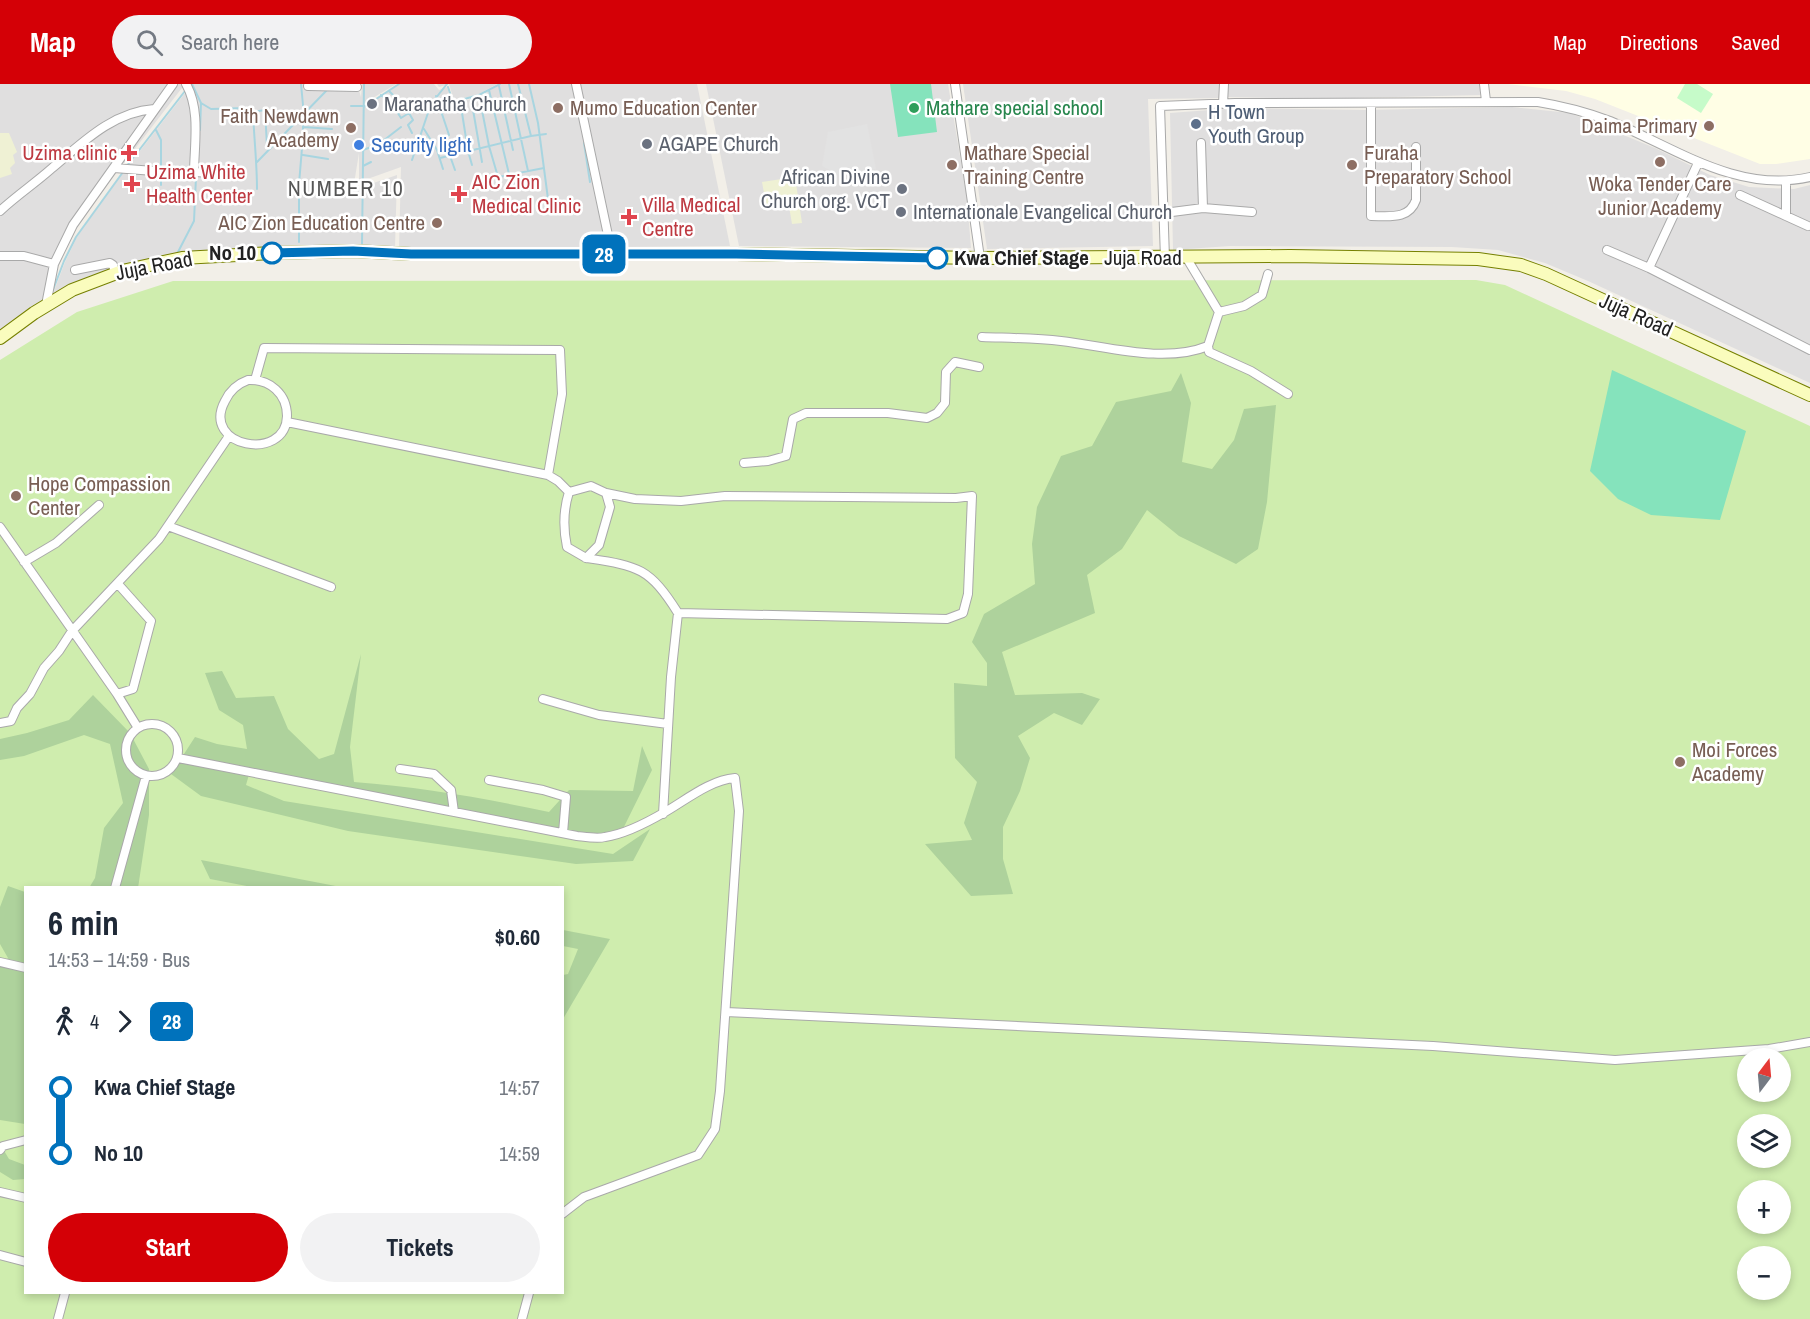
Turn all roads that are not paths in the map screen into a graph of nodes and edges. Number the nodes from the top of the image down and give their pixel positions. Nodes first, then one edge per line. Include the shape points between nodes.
1 (173, 84) edge
2 (186, 84) edge
3 (576, 84) edge
4 (955, 84) edge
5 (1224, 84) edge
6 (1484, 84) edge
7 (308, 86) dead end
8 (357, 87) dead end
9 (1485, 101) junction
10 (1223, 104) junction
11 (1371, 104) junction
12 (154, 109) junction
13 (1201, 143) dead end
14 (1416, 147) dead end
15 (1698, 163) junction
16 (114, 168) junction
17 (194, 172) junction
18 (233, 174) dead end
19 (1810, 177) edge
20 (1786, 181) junction
21 (1740, 195) dead end
22 (1203, 208) junction
23 (0, 211) edge
24 (1252, 212) dead end
25 (1164, 213) junction
26 (1786, 216) junction
27 (1808, 226) dead end
28 (1607, 250) dead end
29 (612, 254) junction
30 (0, 256) edge
31 (1186, 257) junction
32 (980, 258) junction
33 (1165, 258) junction
34 (54, 264) junction
35 (1649, 268) junction
36 (75, 270) dead end
37 (115, 273) junction
38 (1268, 274) dead end
39 (46, 305) junction
40 (1219, 312) junction
41 (982, 337) dead end
42 (0, 338) edge
43 (1208, 346) junction
44 (1810, 350) edge
45 (979, 367) dead end
46 (255, 380) junction
47 (1288, 394) dead end
48 (1810, 395) edge
49 (287, 422) junction
50 (229, 436) junction
51 (744, 463) dead end
52 (548, 475) junction
53 (569, 492) junction
54 (606, 493) junction
55 (99, 505) dead end
56 (168, 526) junction
57 (0, 527) edge
58 (586, 558) junction
59 (24, 562) junction
60 (118, 584) junction
61 (332, 587) dead end
62 (678, 613) junction
63 (72, 630) junction
64 (117, 694) junction
65 (543, 699) dead end
66 (0, 723) edge
67 (668, 724) junction
68 (138, 728) junction
69 (178, 758) junction
70 (400, 769) dead end
71 (146, 776) junction
72 (489, 780) dead end
73 (454, 812) junction
74 (663, 814) junction
75 (563, 833) junction
76 (116, 886) edge
77 (0, 962) edge
78 (24, 968) edge
79 (726, 1012) junction
80 (1810, 1042) edge
81 (24, 1141) edge
82 (0, 1150) edge
83 (0, 1192) edge
84 (24, 1198) edge
85 (564, 1212) edge
86 (0, 1255) edge
87 (24, 1261) edge
88 (65, 1294) edge
89 (529, 1294) edge
90 (58, 1319) edge
91 (522, 1319) edge

1 - 12 street
2 - 17 street via 195,109
3 - 29 street
4 - 32 street
5 - 10 street
6 - 9 street
7 - 8 street
9 - 11 street
9 - 15 street via 1572,107
10 - 11 street
10 - 25 street via 1160,106
11 - 14 street via 1371,216 1403,215 1413,208
12 - 16 street
12 - 23 street via 133,112 112,122
13 - 22 street
15 - 20 street via 1736,174
15 - 35 street
16 - 17 street
16 - 34 street via 76,219
17 - 18 street
19 - 20 street
20 - 26 street
21 - 26 street
22 - 24 street
22 - 25 street
25 - 33 street
26 - 27 street
28 - 35 street
29 - 32 main road, Juja Road
29 - 37 main road, Juja Road via 272,253 182,258
30 - 34 street via 24,256
31 - 33 main road, Juja Road
31 - 40 street
31 - 48 main road, Juja Road via 1478,259 1521,265
32 - 33 main road, Juja Road
34 - 39 street
35 - 44 street
36 - 37 street via 110,263
37 - 39 main road, Juja Road
38 - 40 street via 1262,295 1244,306
39 - 42 main road, Juja Road
40 - 43 street
41 - 43 street via 1060,341 1167,354 1194,352
43 - 47 street via 1209,352
45 - 51 street via 955,362 946,372 945,403 927,418 888,413 806,413 794,419 786,456
46 - 49 street via 280,393 287,408
46 - 50 street via 238,384 221,408 219,421
46 - 52 street via 264,348 560,350 562,394
49 - 50 street via 278,436 266,444 252,445
49 - 52 street
50 - 56 street
52 - 53 street
53 - 54 street via 591,486
53 - 58 street via 563,530 567,547
54 - 58 street via 610,507 599,545
54 - 62 street via 681,501 725,496 972,496 968,594 963,613 947,619
55 - 59 street via 56,543
56 - 60 street
56 - 61 street
57 - 59 street
58 - 62 street via 624,564 644,573 662,587
59 - 63 street
60 - 63 street
60 - 64 street via 151,621 133,689
62 - 67 street
63 - 64 street
63 - 66 street via 10,721
64 - 68 street
65 - 67 street via 599,715
67 - 74 street
68 - 69 street via 150,724 163,726 176,740
68 - 71 street via 129,737 128,761 135,771
69 - 71 street via 166,774
69 - 73 street
70 - 73 street via 434,774 451,790
71 - 76 street
72 - 75 street via 566,797
73 - 75 street
74 - 75 street via 604,838
74 - 79 street via 709,787 735,778 739,811
77 - 78 street
79 - 80 street via 1433,1046 1615,1060 1768,1049
79 - 85 street via 715,1129 698,1155 584,1197
81 - 82 street
83 - 84 street
86 - 87 street
88 - 90 street
89 - 91 street

